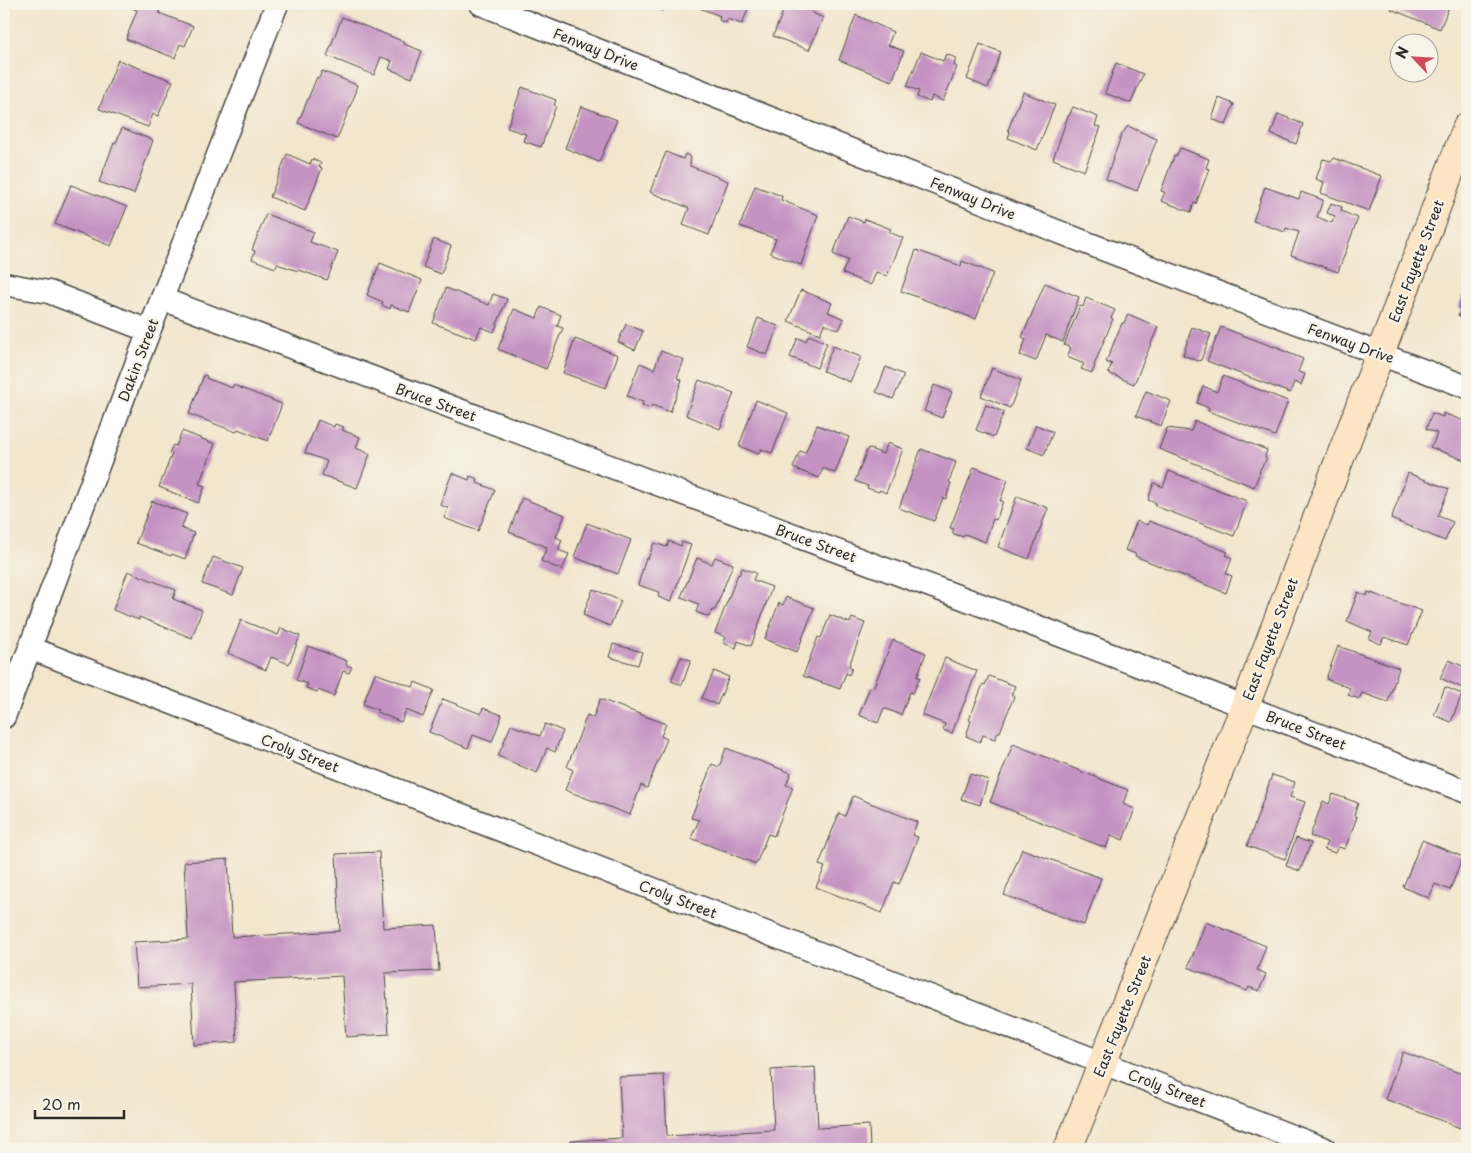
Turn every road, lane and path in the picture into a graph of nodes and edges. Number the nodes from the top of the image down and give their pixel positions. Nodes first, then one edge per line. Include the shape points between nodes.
1 (278, 4) edge
2 (481, 4) edge
3 (1467, 127) edge
4 (4, 284) edge
5 (162, 299) junction
6 (149, 331) junction
7 (1380, 354) junction
8 (1467, 387) edge
9 (30, 648) junction
10 (1244, 706) junction
11 (4, 717) edge
12 (1467, 792) edge
13 (1103, 1063) junction
14 (1068, 1149) edge
15 (1325, 1149) edge

1 - 5 street, Dakin Street
2 - 7 street, Fenway Drive via 1092,245
3 - 7 street, East Fayette Street
4 - 6 street via 49,292
5 - 6 street, Dakin Street
5 - 10 street, Bruce Street
6 - 9 street, Dakin Street
7 - 8 street, Fenway Drive
7 - 10 street, East Fayette Street
9 - 11 street, Dakin Street
9 - 13 street, Croly Street
10 - 12 street, Bruce Street
10 - 13 street, East Fayette Street
13 - 14 street, East Fayette Street
13 - 15 street, Croly Street

